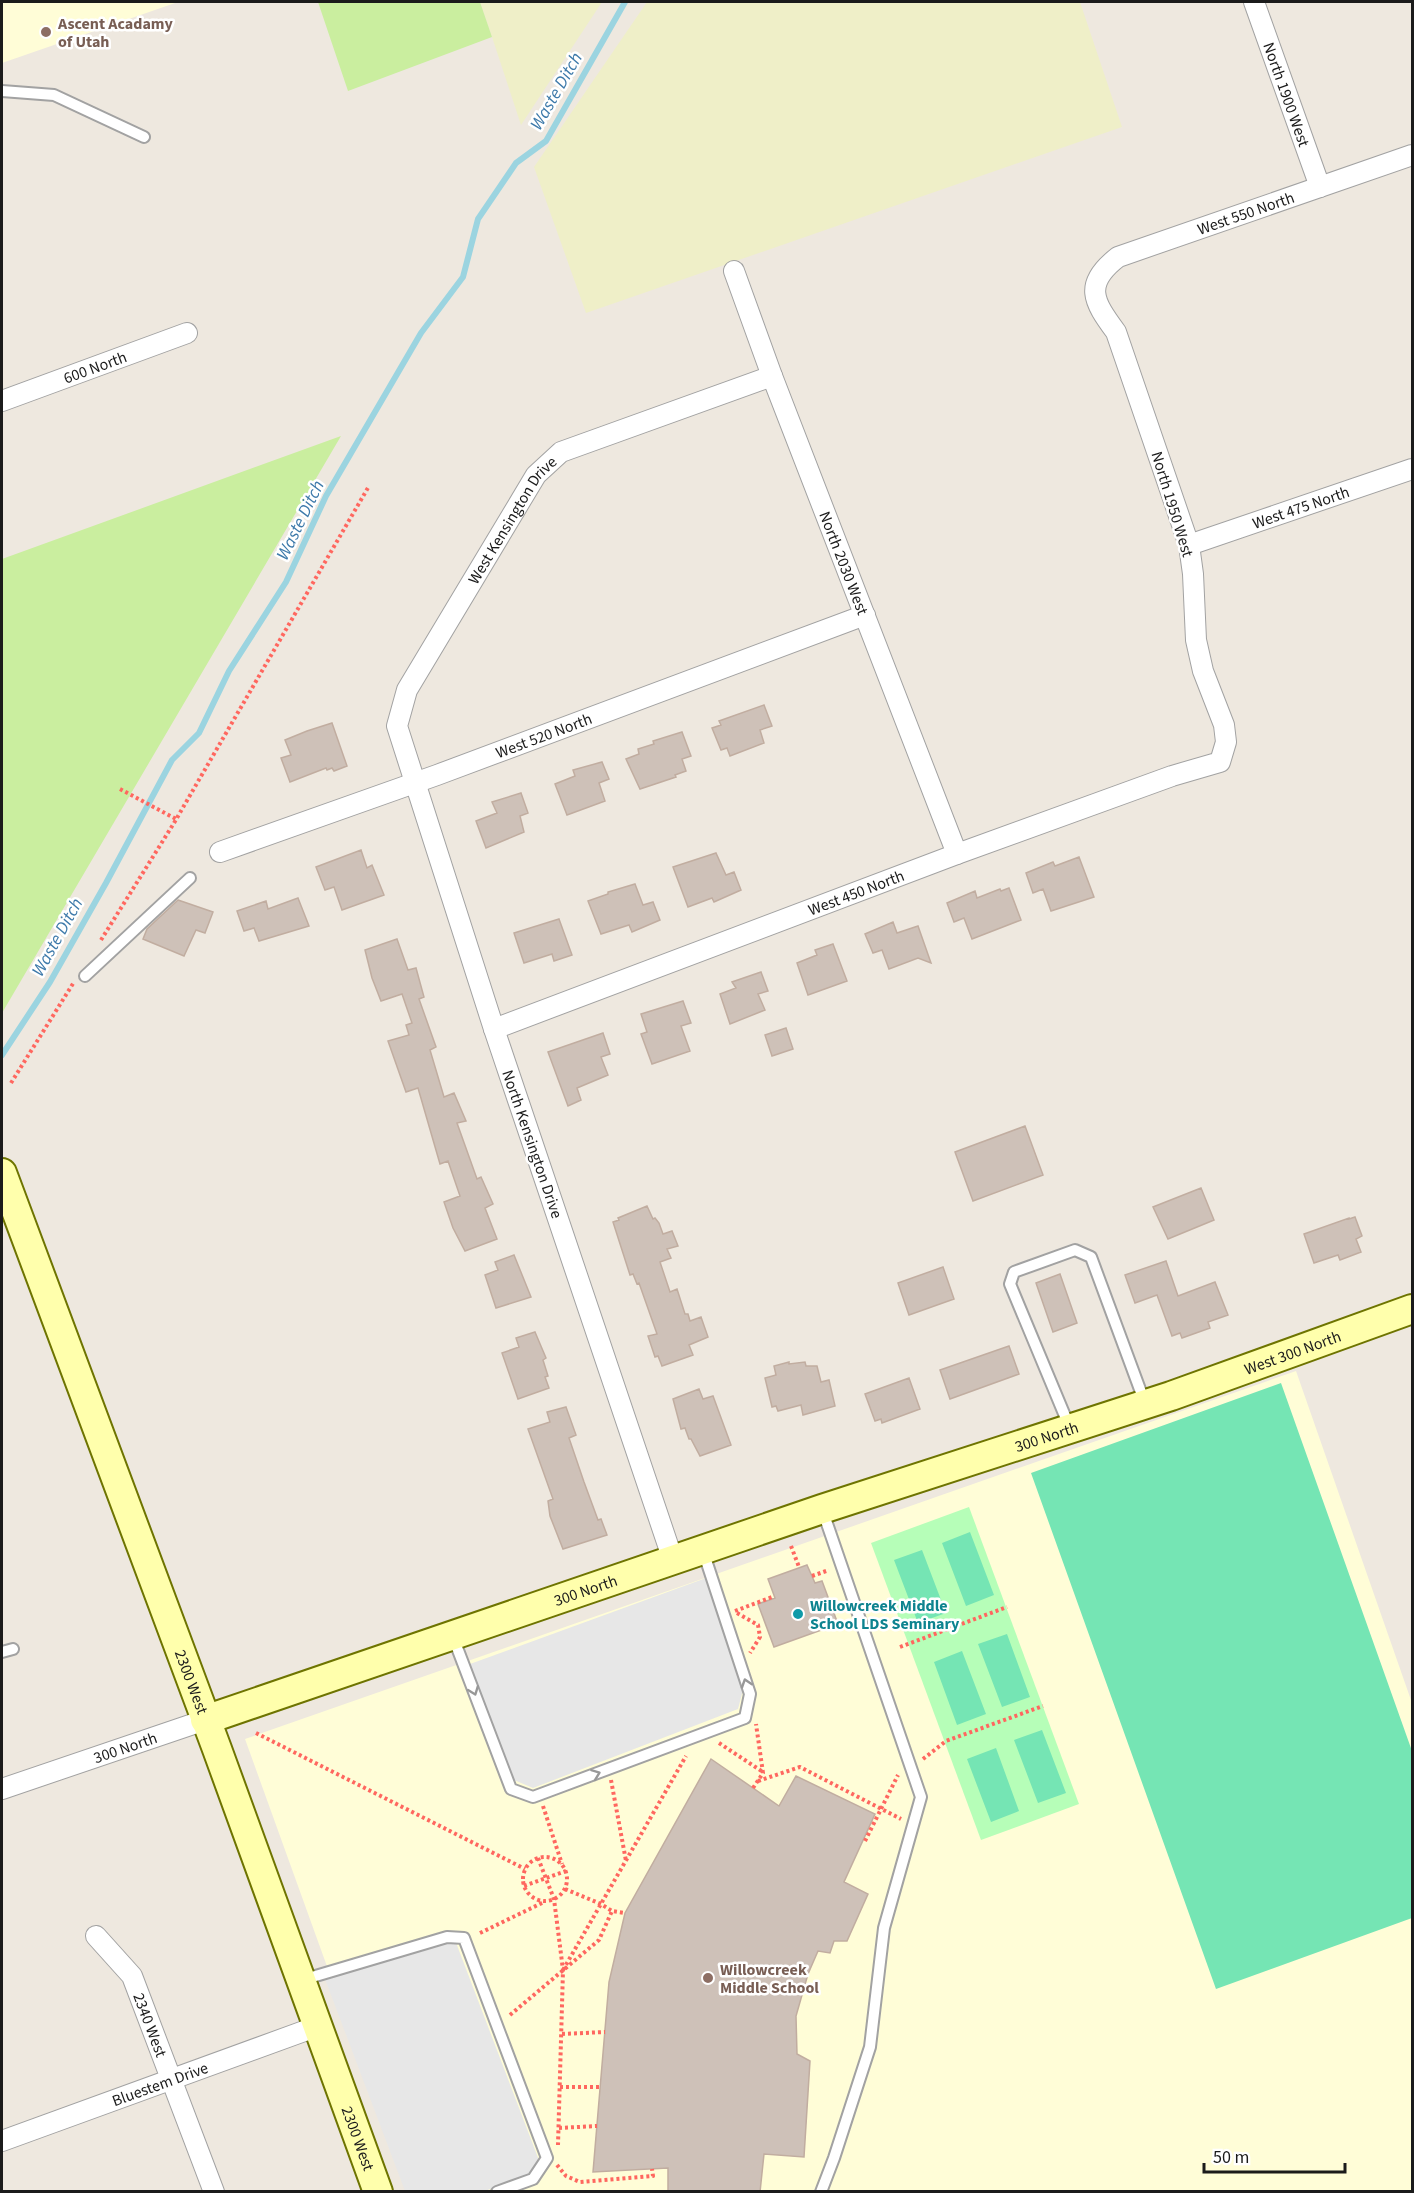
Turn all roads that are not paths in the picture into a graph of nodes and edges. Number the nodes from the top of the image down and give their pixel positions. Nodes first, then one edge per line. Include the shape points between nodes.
1 (1254, 2) edge
2 (2, 91) edge
3 (144, 136) dead end
4 (1413, 155) edge
5 (1320, 188) junction
6 (734, 271) dead end
7 (1094, 289) joint
8 (187, 333) dead end
9 (772, 376) junction
10 (2, 401) edge
11 (1413, 469) edge
12 (1189, 545) junction
13 (865, 615) junction
14 (397, 726) joint
15 (1220, 762) joint
16 (414, 783) junction
17 (220, 852) dead end
18 (957, 854) junction
19 (190, 878) dead end
20 (82, 974) road end
21 (494, 1029) junction
22 (2, 1173) edge
23 (1413, 1309) edge
24 (1159, 1400) junction
25 (1070, 1429) junction
26 (822, 1509) junction
27 (703, 1551) junction
28 (673, 1560) junction
29 (453, 1636) junction
30 (205, 1720) junction
31 (2, 1788) edge
32 (96, 1936) dead end
33 (302, 1980) junction
34 (318, 2026) junction
35 (172, 2079) junction
36 (2, 2141) edge
37 (214, 2192) edge
38 (378, 2192) edge
39 (497, 2192) edge
40 (821, 2192) edge

1 - 5 street, North 1900 West
2 - 3 lane via 54,95
4 - 5 street, West 550 North
5 - 7 street, West 550 North via 1118,257 1103,269
6 - 9 street, North 2030 West
7 - 12 street, North 1950 West via 1100,310 1116,332
8 - 10 street, 600 North
9 - 13 street, North 2030 West
9 - 14 street, West Kensington Drive via 561,452 536,475 407,690
11 - 12 street, West 475 North
12 - 15 street, North 1950 West via 1196,640 1203,671 1224,725 1226,742
13 - 16 street, West 520 North
13 - 18 street, North 2030 West
14 - 16 street, North Kensington Drive
15 - 18 street, West 450 North
16 - 17 street, West 520 North
16 - 21 street, North Kensington Drive
18 - 21 street, West 450 North
19 - 20 lane
21 - 28 street, North Kensington Drive
22 - 30 street, 2300 West
23 - 24 street, West 300 North
24 - 25 street, 300 North
24 - 25 lane via 1091,1257 1075,1250 1014,1272 1010,1284
25 - 26 street, 300 North
26 - 27 street, 300 North
26 - 40 lane via 921,1797 884,1928 870,2047
27 - 28 street, 300 North
29 -> 27 lane via 511,1788 533,1797 745,1718 750,1694
28 - 29 street, 300 North
29 - 30 street, 300 North
30 - 31 street, 300 North
30 - 33 street, 2300 West
32 - 35 street, 2340 West via 132,1976
33 - 34 street, 2300 West
33 - 39 lane via 447,1937 464,1938 547,2158 532,2179
34 - 35 street, Bluestem Drive
34 - 38 street, 2300 West
35 - 36 street, Bluestem Drive
35 - 37 street, 2340 West

